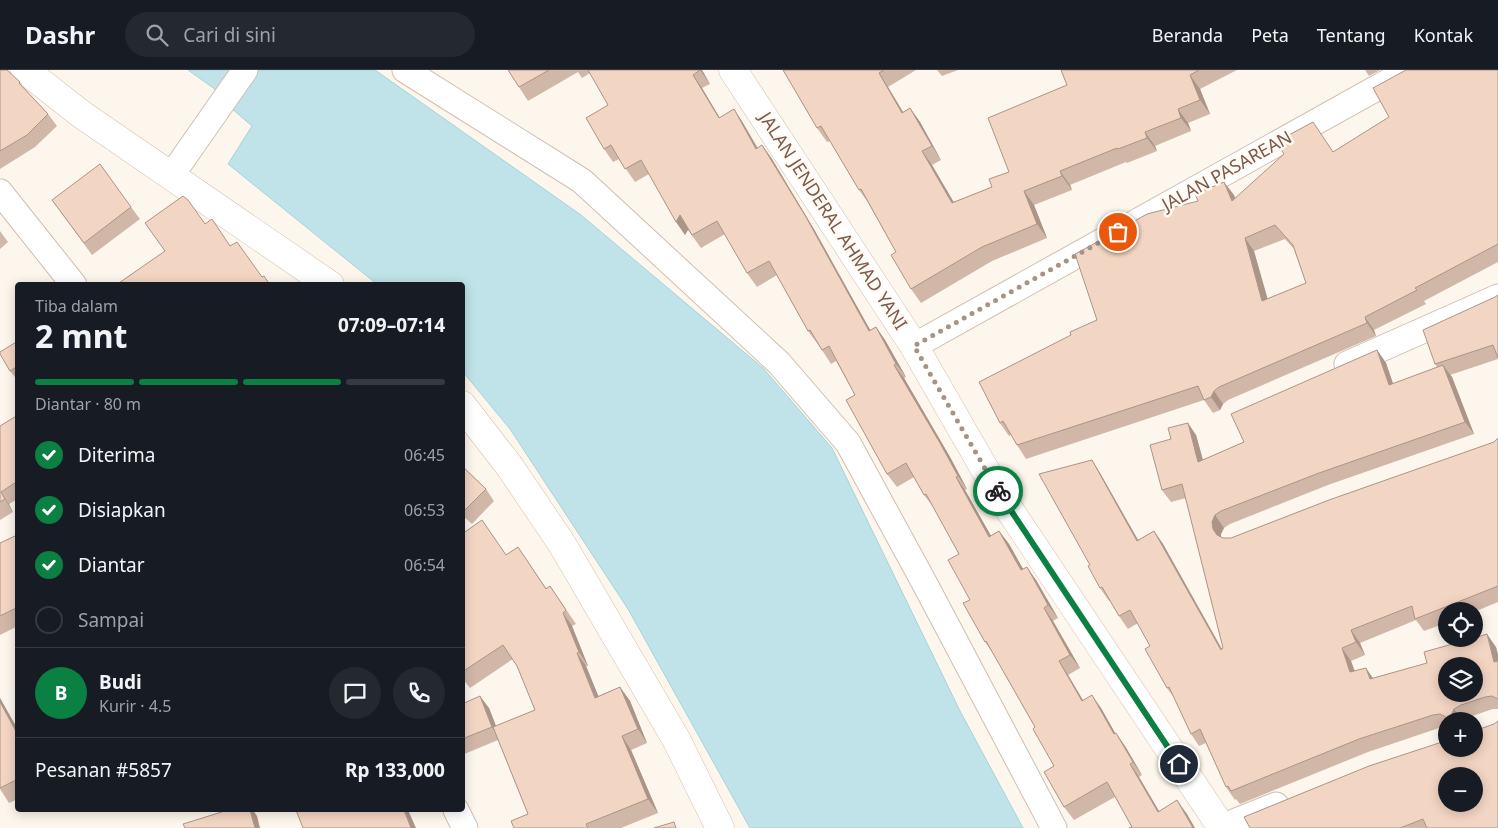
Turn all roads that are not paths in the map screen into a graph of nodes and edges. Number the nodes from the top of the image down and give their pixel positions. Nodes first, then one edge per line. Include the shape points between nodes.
1 (25, 70) edge
2 (245, 70) edge
3 (405, 70) edge
4 (733, 70) edge
5 (1409, 70) edge
6 (171, 176) junction
7 (0, 193) edge
8 (72, 282) edge
9 (326, 282) edge
10 (1498, 297) edge
11 (914, 346) junction
12 (1322, 375) edge
13 (465, 409) edge
14 (1298, 796) edge
15 (720, 828) edge
16 (1054, 828) edge
17 (1222, 828) edge

1 - 6 main road via 81,114
2 - 6 street
3 - 16 street via 582,181 779,363 842,436 926,586
4 - 11 main road, JALAN JENDERAL AHMAD YANI
5 - 11 street, JALAN PASAREAN
6 - 9 main road
7 - 8 street
10 - 12 street
11 - 17 main road, JALAN JENDERAL AHMAD YANI via 999,494
13 - 15 main road via 510,467 562,544 676,739
14 - 17 street

